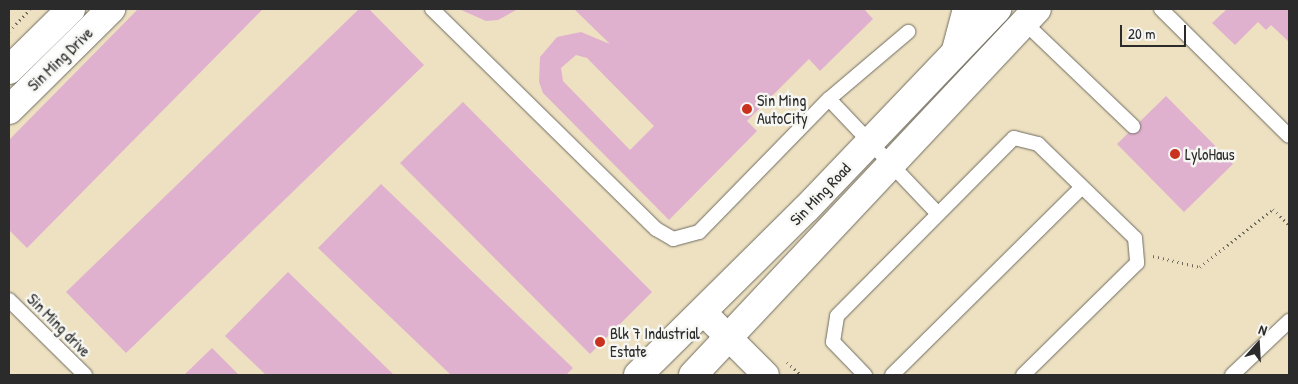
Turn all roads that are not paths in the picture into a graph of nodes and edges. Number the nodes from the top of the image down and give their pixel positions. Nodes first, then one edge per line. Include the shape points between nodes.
1 (71, 9) edge
2 (110, 9) edge
3 (432, 9) edge
4 (967, 9) edge
5 (997, 9) edge
6 (1161, 9) edge
7 (1031, 13) edge
8 (908, 32) dead end
9 (954, 54) junction
10 (9, 70) edge
11 (830, 99) junction
12 (9, 110) edge
13 (1133, 126) dead end
14 (1289, 136) edge
15 (870, 142) junction
16 (890, 165) junction
17 (1082, 187) junction
18 (938, 214) junction
19 (9, 300) edge
20 (703, 312) junction
21 (1289, 320) edge
22 (727, 336) junction
23 (85, 375) edge
24 (638, 375) edge
25 (693, 375) edge
26 (766, 375) edge
27 (865, 375) edge
28 (892, 375) edge
29 (1023, 375) edge
30 (1232, 375) edge

1 - 10 street, Sin Ming Drive
2 - 12 street, Sin Ming Drive
3 - 11 lane via 656,229 673,239 700,232
4 - 9 street
5 - 9 street, Sin Ming Road
6 - 14 lane
7 - 13 lane
7 - 16 street, Sin Ming Road
8 - 11 lane
9 - 15 street, Sin Ming Road
11 - 15 lane
15 - 16 lane
15 - 20 street, Sin Ming Road
16 - 18 lane
16 - 22 street, Sin Ming Road
17 - 18 lane via 1038,144 1014,138
17 - 28 lane
17 - 29 lane via 1135,238 1137,263
18 - 27 lane via 837,316 833,342
19 - 23 lane, Sin Ming drive
20 - 22 street
20 - 24 street, Sin Ming Road
21 - 30 lane
22 - 25 street, Sin Ming Road
22 - 26 street

